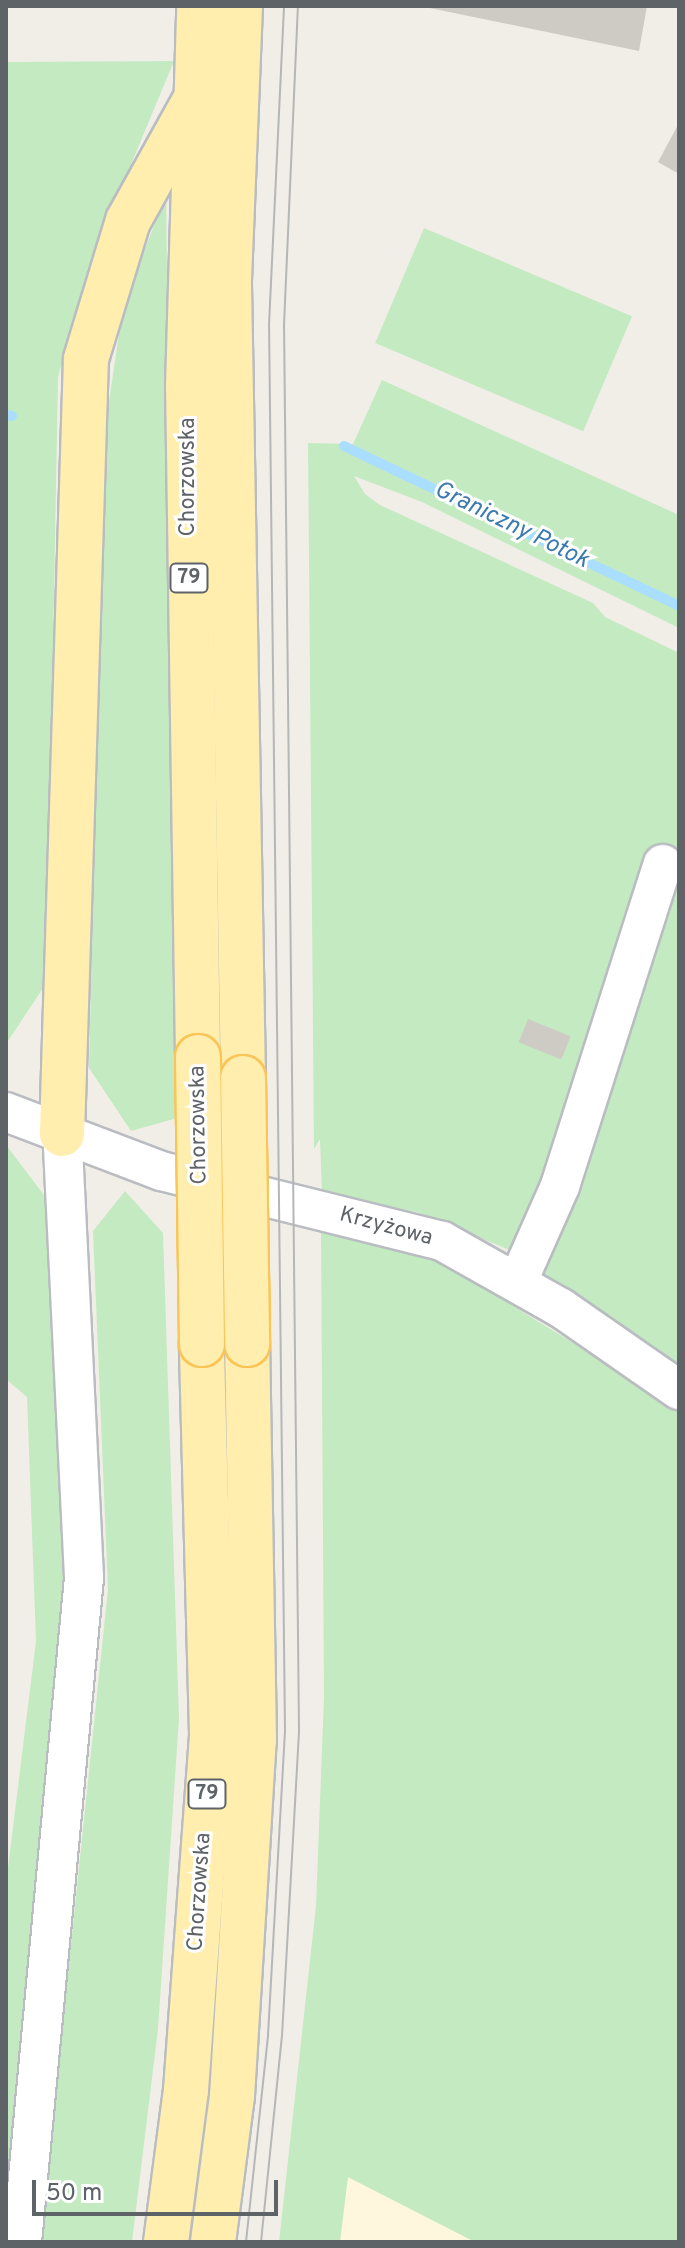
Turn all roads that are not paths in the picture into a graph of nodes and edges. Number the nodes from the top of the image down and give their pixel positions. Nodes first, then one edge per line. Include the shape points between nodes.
1 (199, 6) edge
2 (240, 6) edge
3 (195, 100) junction
4 (663, 864) dead end
5 (6, 1112) edge
6 (62, 1134) junction
7 (518, 1281) junction
8 (679, 1390) edge
9 (22, 2242) edge
10 (166, 2242) edge
11 (213, 2242) edge

1 - 3 main road, Chorzowska / 79
2 - 11 main road, Chorzowska / 79, bridge via 229,285 254,1740 232,2096
3 - 6 main road via 128,221 86,359
3 - 10 main road, Chorzowska / 79, bridge via 188,416 212,1734 186,2090
4 - 7 street via 560,1186
5 - 6 street, Krzyżowa
6 - 7 street, Krzyżowa via 161,1171 421,1234
6 - 9 street via 84,1577
7 - 8 street, Krzyżowa

